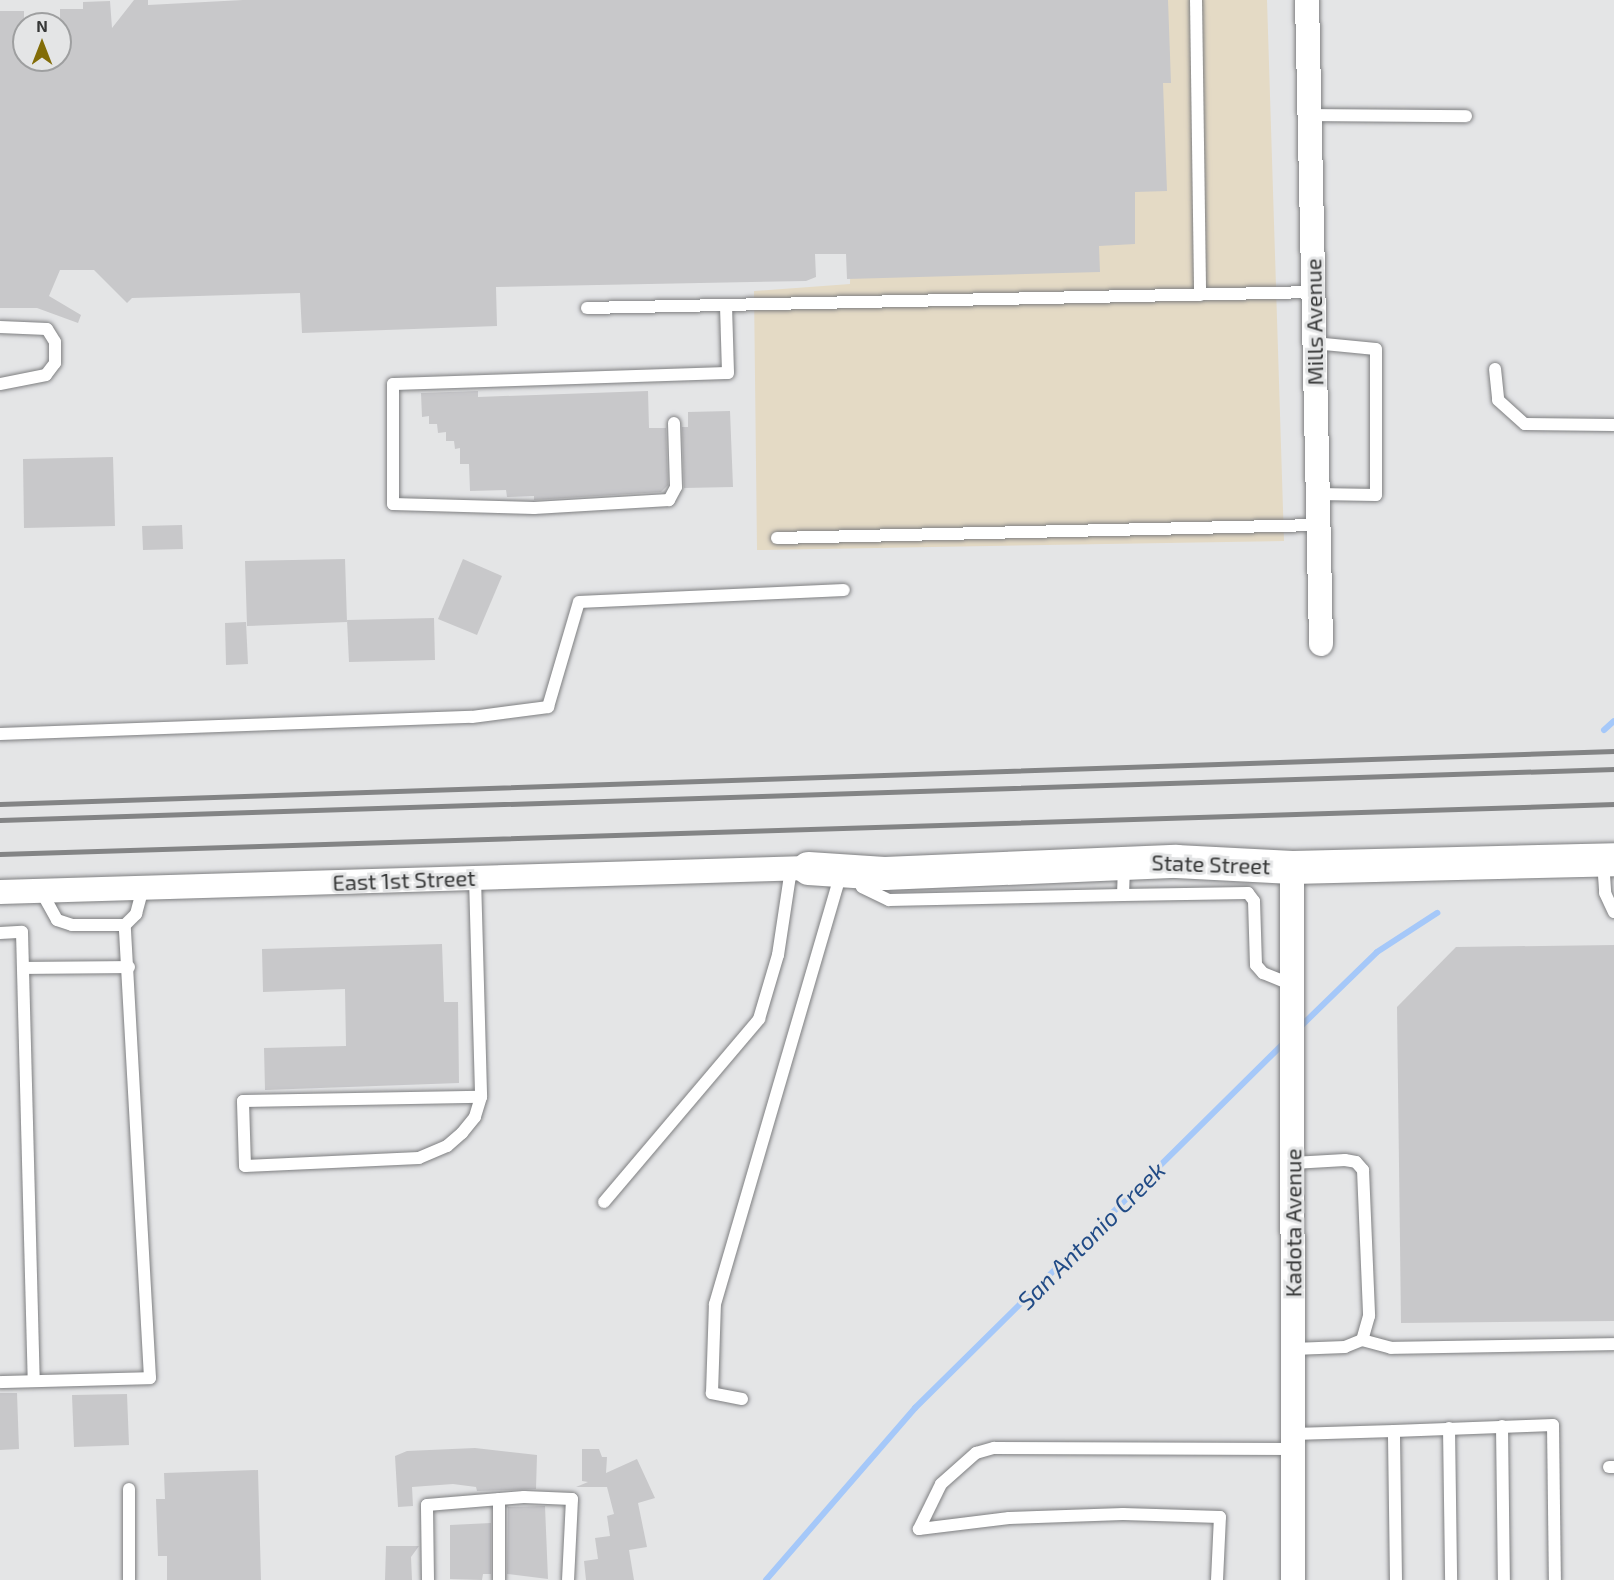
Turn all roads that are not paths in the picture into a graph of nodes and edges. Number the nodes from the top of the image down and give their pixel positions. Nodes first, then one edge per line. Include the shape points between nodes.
1 (1196, 0) edge
2 (1306, 0) edge
3 (1309, 115) junction
4 (1466, 116) dead end
5 (1313, 292) junction
6 (1200, 295) junction
7 (726, 306) junction
8 (587, 308) dead end
9 (0, 327) edge
10 (1314, 343) junction
11 (1496, 369) dead end
12 (0, 384) edge
13 (674, 423) dead end
14 (1614, 425) edge
15 (1318, 494) junction
16 (1318, 525) junction
17 (777, 538) dead end
18 (844, 590) dead end
19 (1321, 644) dead end
20 (0, 734) edge
21 (1609, 859) edge
22 (1292, 867) junction
23 (799, 868) junction
24 (848, 871) junction
25 (474, 878) junction
26 (1124, 879) junction
27 (143, 888) junction
28 (41, 891) junction
29 (0, 892) edge
30 (1614, 912) edge
31 (125, 925) junction
32 (0, 933) edge
33 (129, 967) junction
34 (24, 968) junction
35 (1292, 985) junction
36 (481, 1097) junction
37 (1293, 1163) junction
38 (604, 1203) dead end
39 (1362, 1340) junction
40 (1614, 1344) edge
41 (1293, 1349) junction
42 (34, 1381) junction
43 (0, 1382) edge
44 (742, 1399) dead end
45 (1502, 1426) junction
46 (1449, 1428) junction
47 (1394, 1431) junction
48 (1293, 1441) junction
49 (129, 1489) dead end
50 (499, 1498) junction
51 (129, 1580) edge
52 (428, 1580) edge
53 (499, 1580) edge
54 (568, 1580) edge
55 (1217, 1580) edge
56 (1293, 1580) edge
57 (1396, 1580) edge
58 (1451, 1580) edge
59 (1504, 1580) edge
60 (1555, 1580) edge

1 - 6 lane
2 - 3 street, Mills Avenue
3 - 4 lane
3 - 5 street, Mills Avenue
5 - 6 lane
5 - 10 street, Mills Avenue
6 - 7 lane
7 - 8 lane
7 - 13 lane via 728,373 393,384 393,504 534,508 669,500 676,487
9 - 12 lane via 47,329 55,342 55,363 46,375
10 - 15 street, Mills Avenue
10 - 15 lane via 1376,349 1376,495
11 - 14 lane via 1498,400 1526,424
15 - 16 street, Mills Avenue
16 - 17 lane
16 - 19 street, Mills Avenue
18 - 20 lane via 579,602 548,708 471,717
21 - 22 street, State Street
21 - 30 lane via 1605,893
22 - 26 street, State Street via 1176,861
22 - 35 street, Kadota Avenue
23 - 24 street, State Street
23 - 25 street, East 1st Street
23 - 38 lane via 759,1019
24 - 26 street, State Street via 946,885
24 - 44 lane via 715,1304 712,1393
25 - 27 street, East 1st Street
25 - 36 lane
26 - 35 lane via 1248,893 1254,901 1256,965 1263,973
27 - 28 street, East 1st Street
27 - 31 lane via 136,914
28 - 29 street, East 1st Street
28 - 31 lane via 57,920 72,926
31 - 33 lane
32 - 34 lane via 22,932
33 - 34 lane
33 - 42 lane via 150,1378
34 - 42 lane
35 - 37 street, Kadota Avenue
36 - 36 lane via 474,1117 462,1132 447,1146 419,1158 245,1166 243,1101
37 - 39 lane via 1345,1160 1356,1162 1364,1170 1369,1316
37 - 41 street, Kadota Avenue
39 - 40 lane via 1391,1348
39 - 41 lane via 1336,1348
41 - 48 street, Kadota Avenue
42 - 43 lane
45 - 46 lane
45 - 59 lane
45 - 60 lane via 1553,1425
46 - 47 lane
46 - 58 lane
47 - 48 lane
47 - 57 lane
48 - 55 lane via 994,1448 976,1453 941,1484 919,1529 1009,1518 1123,1514 1220,1517
48 - 56 street, Kadota Avenue
49 - 51 lane
50 - 52 lane via 427,1505
50 - 53 lane
50 - 54 lane via 572,1498

